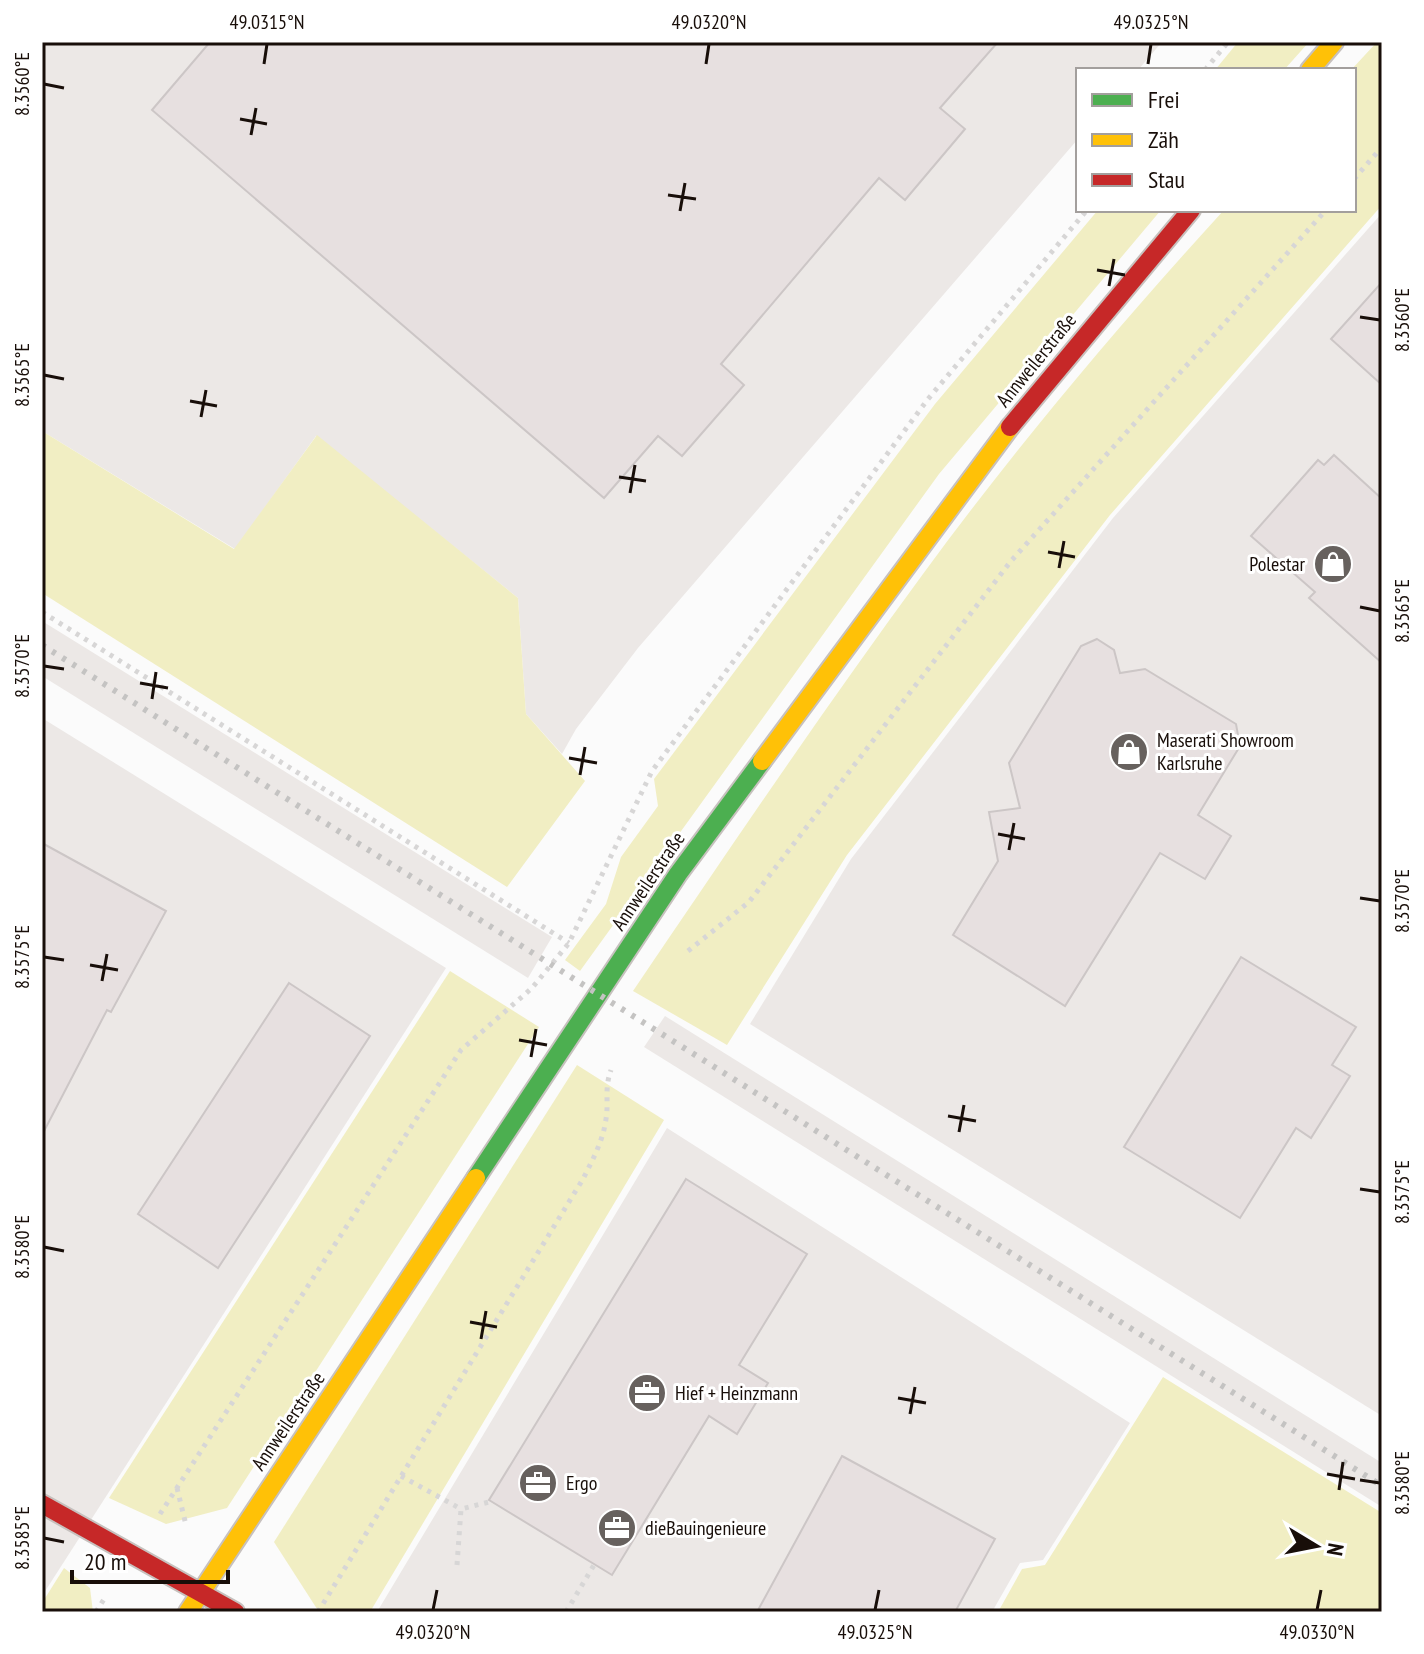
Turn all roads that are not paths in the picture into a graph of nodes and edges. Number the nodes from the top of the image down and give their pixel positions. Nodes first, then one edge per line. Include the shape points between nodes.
1 (1334, 42) edge
2 (1312, 68) edge
3 (1189, 212) edge
4 (42, 1504) edge
5 (201, 1593) junction
6 (188, 1612) edge
7 (235, 1612) edge

1 - 2 street
3 - 5 street, Annweilerstraße via 1031,399 678,874
4 - 5 street
5 - 6 street, Annweilerstraße
5 - 7 street

